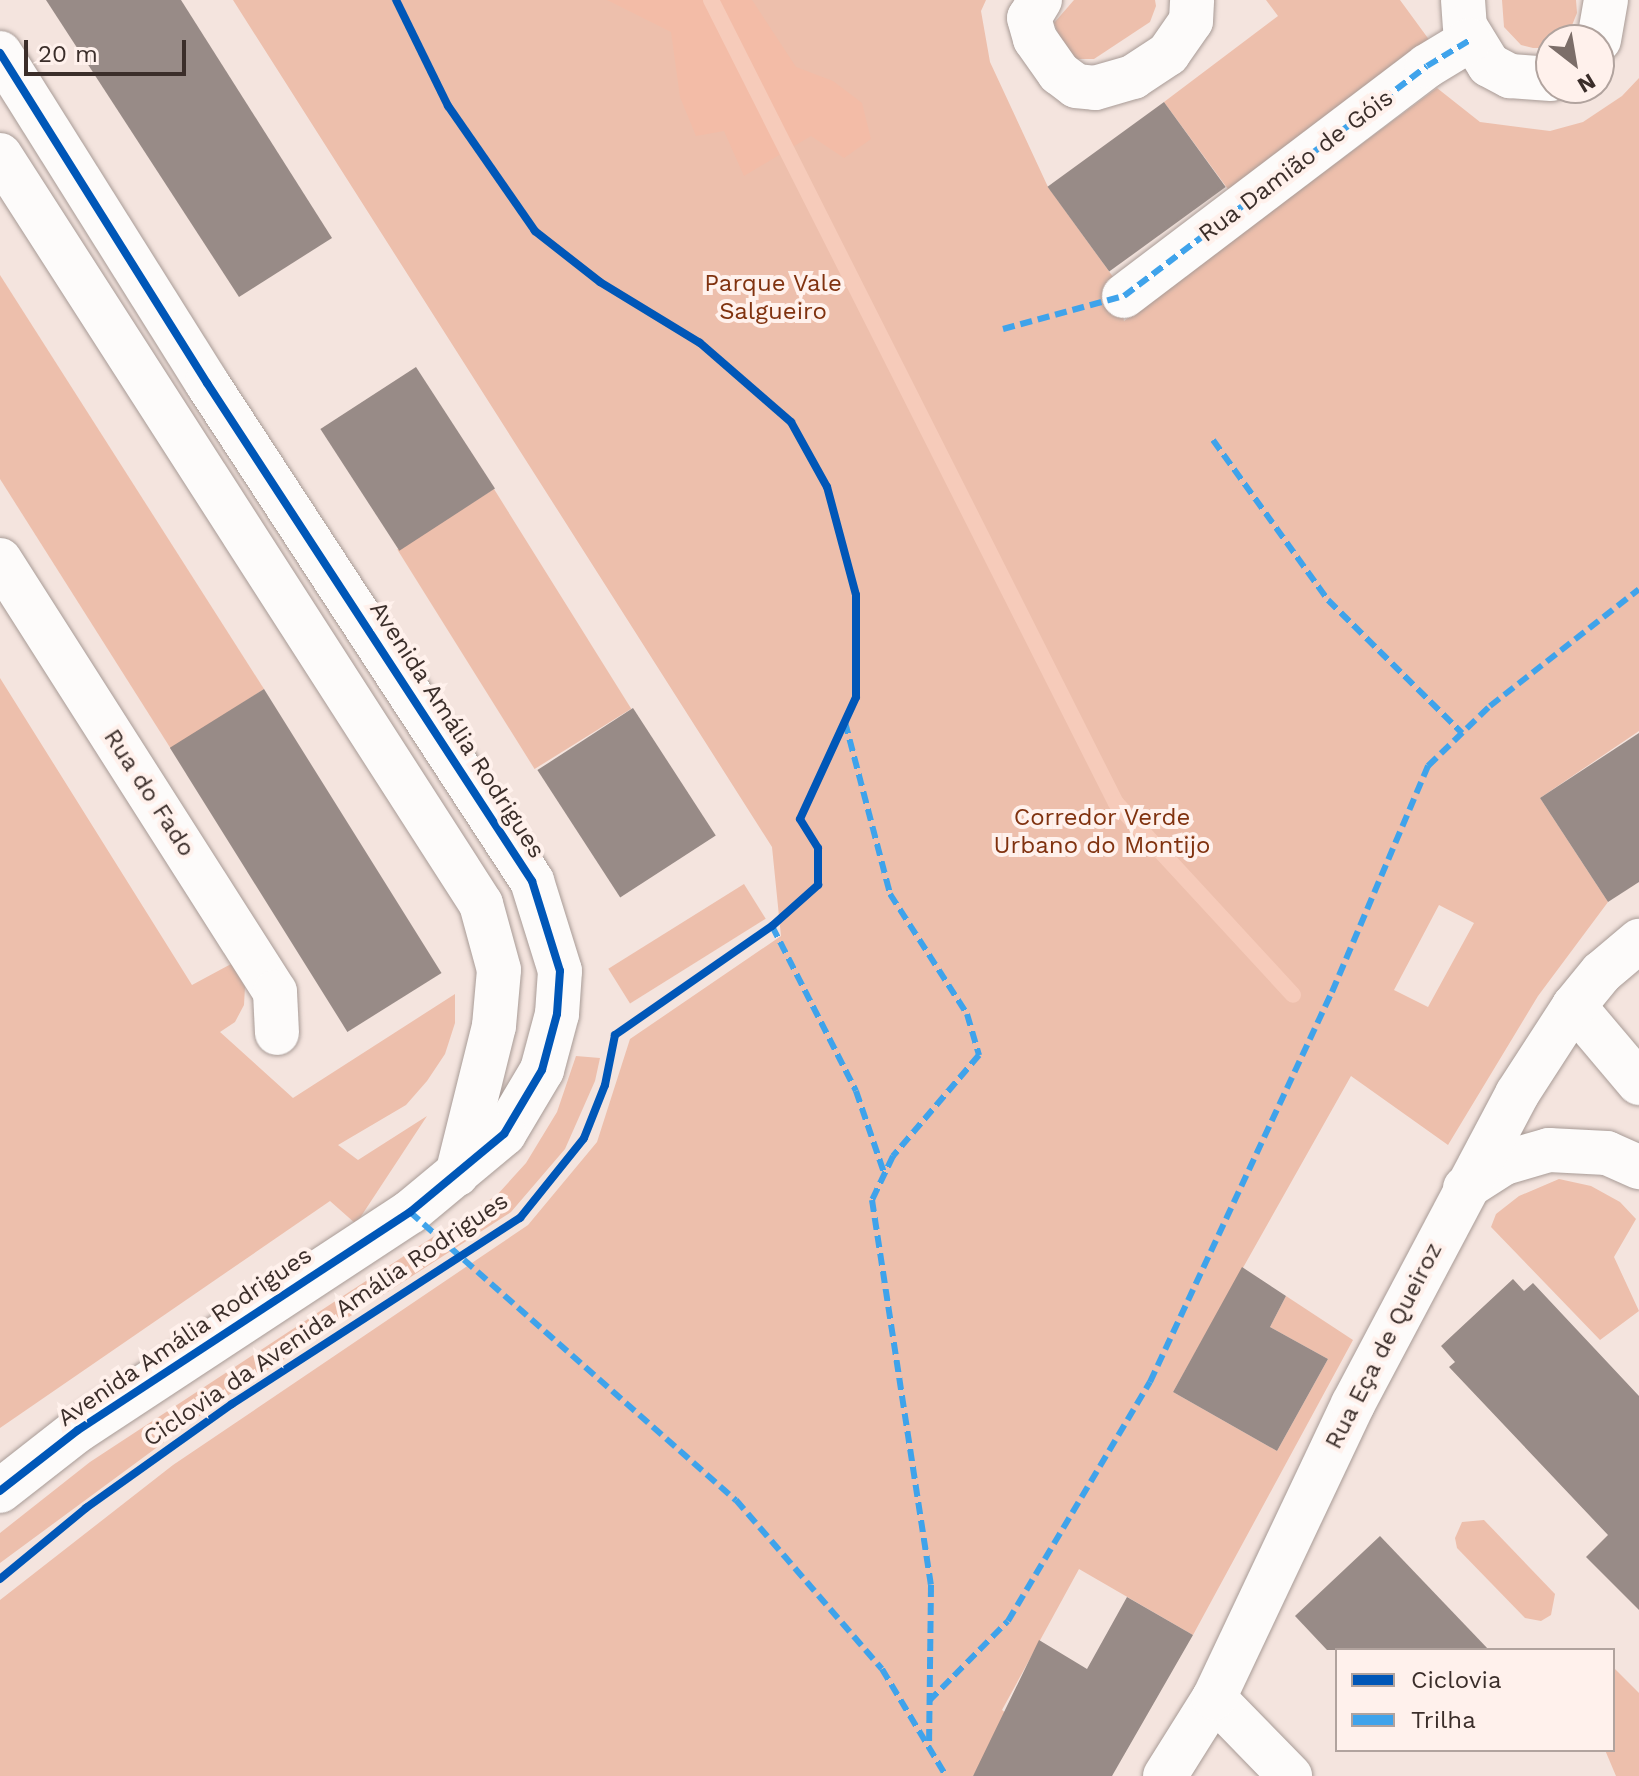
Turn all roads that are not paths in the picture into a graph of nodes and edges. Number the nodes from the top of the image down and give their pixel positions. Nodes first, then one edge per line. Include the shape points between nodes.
1 (1040, 0) edge
2 (1192, 0) edge
3 (1606, 0) edge
4 (1467, 20) edge
5 (1602, 24) edge
6 (0, 53) edge
7 (1535, 78) edge
8 (0, 155) edge
9 (1124, 296) dead end
10 (207, 383) junction
11 (166, 409) junction
12 (0, 560) edge
13 (1639, 941) edge
14 (1574, 1006) junction
15 (277, 1033) dead end
16 (1639, 1083) edge
17 (1639, 1167) edge
18 (457, 1174) junction
19 (1465, 1188) junction
20 (0, 1491) edge
21 (1214, 1698) junction
22 (1165, 1776) edge
23 (1290, 1776) edge

1 - 2 street via 1029,18 1035,39 1059,73 1076,86 1095,88 1133,77 1168,54 1191,21
3 - 5 street
4 - 7 street via 1489,65 1510,76
4 - 9 street, Rua Damião de Góis via 1427,66
6 - 10 street, Avenida Amália Rodrigues
8 - 11 street
10 - 11 street
10 - 18 street, Avenida Amália Rodrigues via 537,896 560,971 557,1014 546,1056 504,1134
11 - 18 street via 481,904 499,970 494,1026
12 - 15 street, Rua do Fado via 275,992
13 - 14 street, Rua Eça de Queiroz via 1601,973
14 - 16 street
14 - 19 street, Rua Eça de Queiroz
17 - 19 street via 1607,1153 1549,1150 1504,1163
18 - 20 street, Avenida Amália Rodrigues via 410,1212 78,1430
19 - 21 street, Rua Eça de Queiroz via 1353,1404
21 - 22 street, Rua Eça de Queiroz
21 - 23 street

